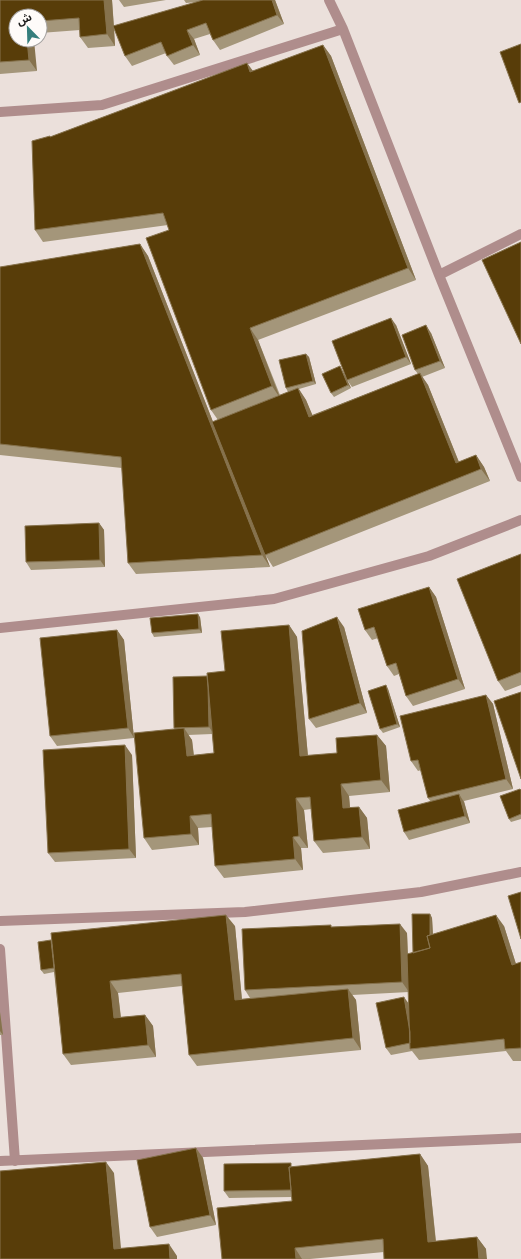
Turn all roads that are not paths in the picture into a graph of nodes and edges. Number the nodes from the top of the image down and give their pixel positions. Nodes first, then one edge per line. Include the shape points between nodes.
1 (329, 0) edge
2 (343, 29) junction
3 (0, 112) edge
4 (521, 234) edge
5 (439, 275) junction
6 (521, 477) edge
7 (521, 520) edge
8 (0, 628) edge
9 (521, 872) edge
10 (0, 921) edge
11 (0, 949) edge
12 (521, 1138) edge
13 (0, 1161) edge
14 (15, 1161) junction

1 - 2 lane
2 - 3 lane via 102,105
2 - 5 lane
4 - 5 lane
5 - 6 lane
7 - 8 lane via 429,556 274,599
9 - 10 lane via 421,892 245,912
11 - 14 lane
12 - 14 lane
13 - 14 lane

